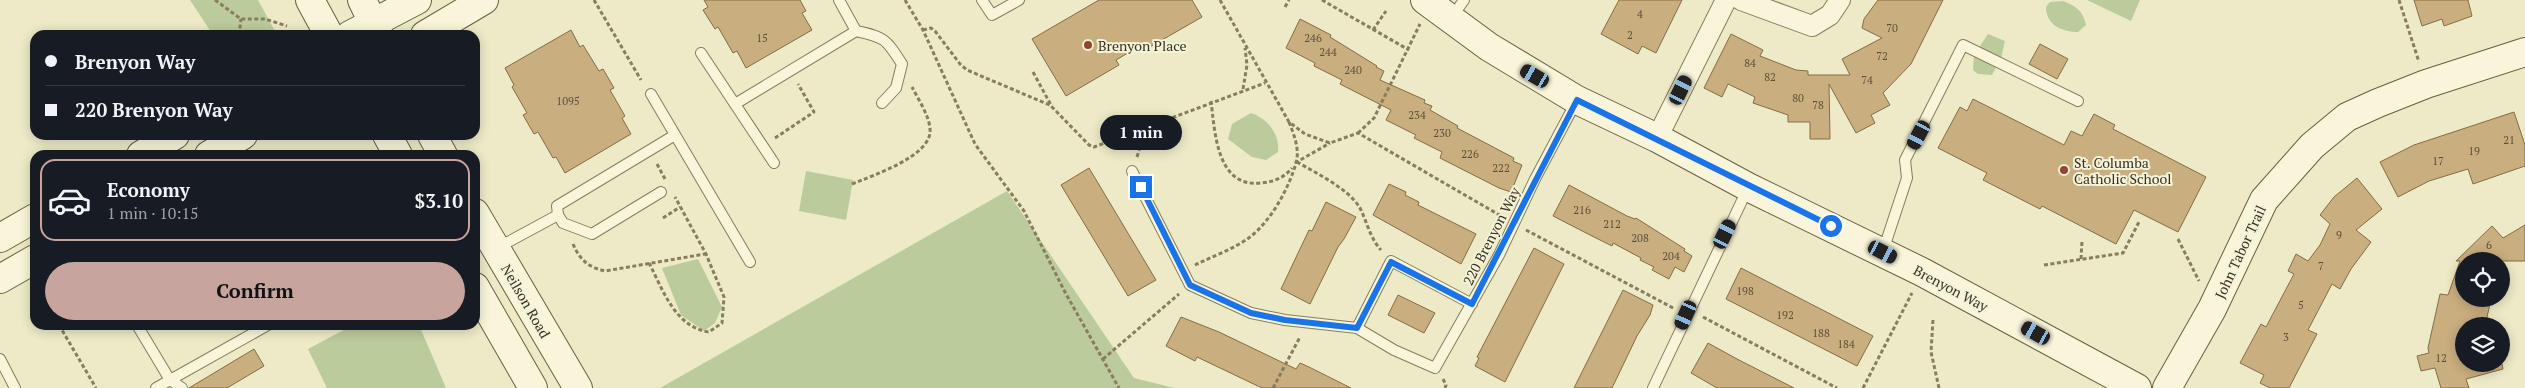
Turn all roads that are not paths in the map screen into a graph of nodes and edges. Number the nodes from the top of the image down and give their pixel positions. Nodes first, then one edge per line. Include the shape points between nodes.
1 (310, 0) edge
2 (417, 0) edge
3 (484, 0) edge
4 (839, 0) edge
5 (982, 0) edge
6 (1019, 0) edge
7 (1726, 0) edge
8 (1741, 0) edge
9 (1840, 0) edge
10 (1427, 1) edge
11 (1458, 9) edge
12 (366, 23) edge
13 (326, 30) edge
14 (433, 30) edge
15 (856, 31) junction
16 (2525, 52) edge
17 (701, 53) dead end
18 (651, 94) dead end
19 (1577, 100) junction
20 (882, 102) dead end
21 (2078, 102) dead end
22 (735, 104) junction
23 (675, 135) junction
24 (1657, 138) junction
25 (166, 140) edge
26 (234, 140) edge
27 (150, 150) edge
28 (218, 150) edge
29 (774, 162) dead end
30 (1132, 171) road end
31 (1748, 187) junction
32 (667, 189) road end
33 (561, 219) junction
34 (30, 221) edge
35 (480, 222) edge
36 (0, 238) edge
37 (496, 249) junction
38 (1883, 252) junction
39 (30, 262) edge
40 (750, 262) dead end
41 (0, 279) edge
42 (480, 296) edge
43 (1472, 304) junction
44 (1357, 328) junction
45 (140, 330) edge
46 (259, 330) edge
47 (0, 359) edge
48 (170, 380) junction
49 (1654, 387) edge
50 (15, 388) edge
51 (156, 388) edge
52 (182, 388) edge
53 (533, 388) edge
54 (578, 388) edge
55 (2137, 388) edge
56 (2167, 388) edge

1 - 13 street
2 - 12 street
3 - 14 street
4 - 15 lane
5 - 6 lane via 992,16
7 - 24 street
8 - 9 street via 1812,26 1830,15
10 - 11 street, Brenyon Way
11 - 19 street, Brenyon Way via 1511,62
15 - 20 lane via 880,36 902,64 896,88
15 - 22 lane
16 - 56 street, John Tabor Trail via 2426,84 2347,117 2312,146 2264,200 2212,309
17 - 22 lane
18 - 23 lane
19 - 24 street, Brenyon Way
19 - 43 lane, 220 Brenyon Way
21 - 38 lane via 1963,45 1905,160 1907,178
22 - 29 lane
23 - 33 lane via 557,206
23 - 40 lane
24 - 31 street, Brenyon Way
25 - 27 street
26 - 28 street
30 - 44 lane, 220 Brenyon Way via 1190,285 1251,313
31 - 38 street, Brenyon Way
31 - 49 lane
32 - 33 lane via 592,234
33 - 37 lane
34 - 36 street
35 - 37 street, Neilson Road
37 - 54 street, Neilson Road
38 - 55 street, Brenyon Way
39 - 41 street
42 - 53 street
43 - 44 lane, 220 Brenyon Way via 1435,368 1394,350
43 - 44 lane, 220 Brenyon Way via 1391,262
45 - 48 lane
46 - 48 lane
47 - 50 lane
48 - 51 lane
48 - 52 lane

